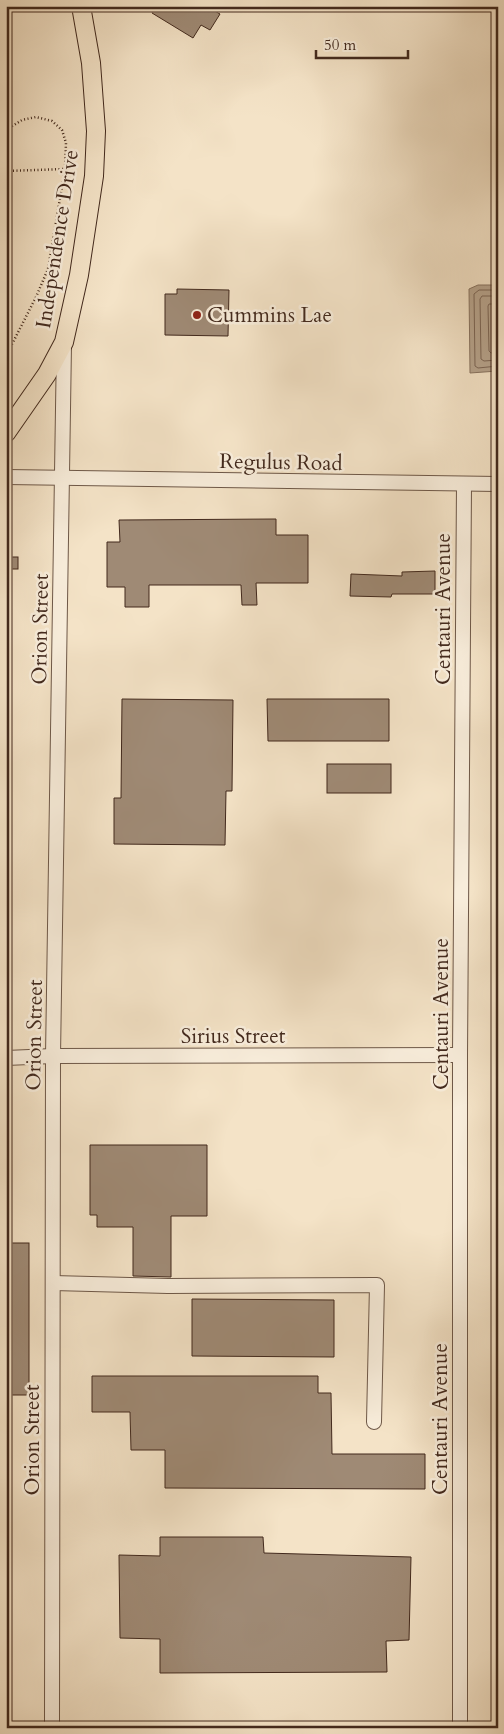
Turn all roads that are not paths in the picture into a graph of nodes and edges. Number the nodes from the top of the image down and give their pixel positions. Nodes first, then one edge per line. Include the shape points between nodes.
1 (81, 6) edge
2 (64, 342) junction
3 (6, 433) edge
4 (6, 477) edge
5 (63, 478) junction
6 (498, 484) edge
7 (464, 485) junction
8 (460, 1055) junction
9 (53, 1056) junction
10 (6, 1058) edge
11 (53, 1283) junction
12 (374, 1422) dead end
13 (52, 1728) edge
14 (460, 1728) edge

1 - 2 main road, Independence Drive via 91,63 96,131 94,176 79,275
2 - 3 main road, Independence Drive via 47,374
2 - 5 street, Orion Street
4 - 5 street, Regulus Road
5 - 7 street, Regulus Road
5 - 9 street, Orion Street
6 - 7 street, Regulus Road
7 - 8 street, Centauri Avenue
8 - 9 street, Sirius Street
8 - 14 street, Centauri Avenue
9 - 10 street, Sirius Street
9 - 11 street, Orion Street
11 - 12 street via 376,1285
11 - 13 street, Orion Street

